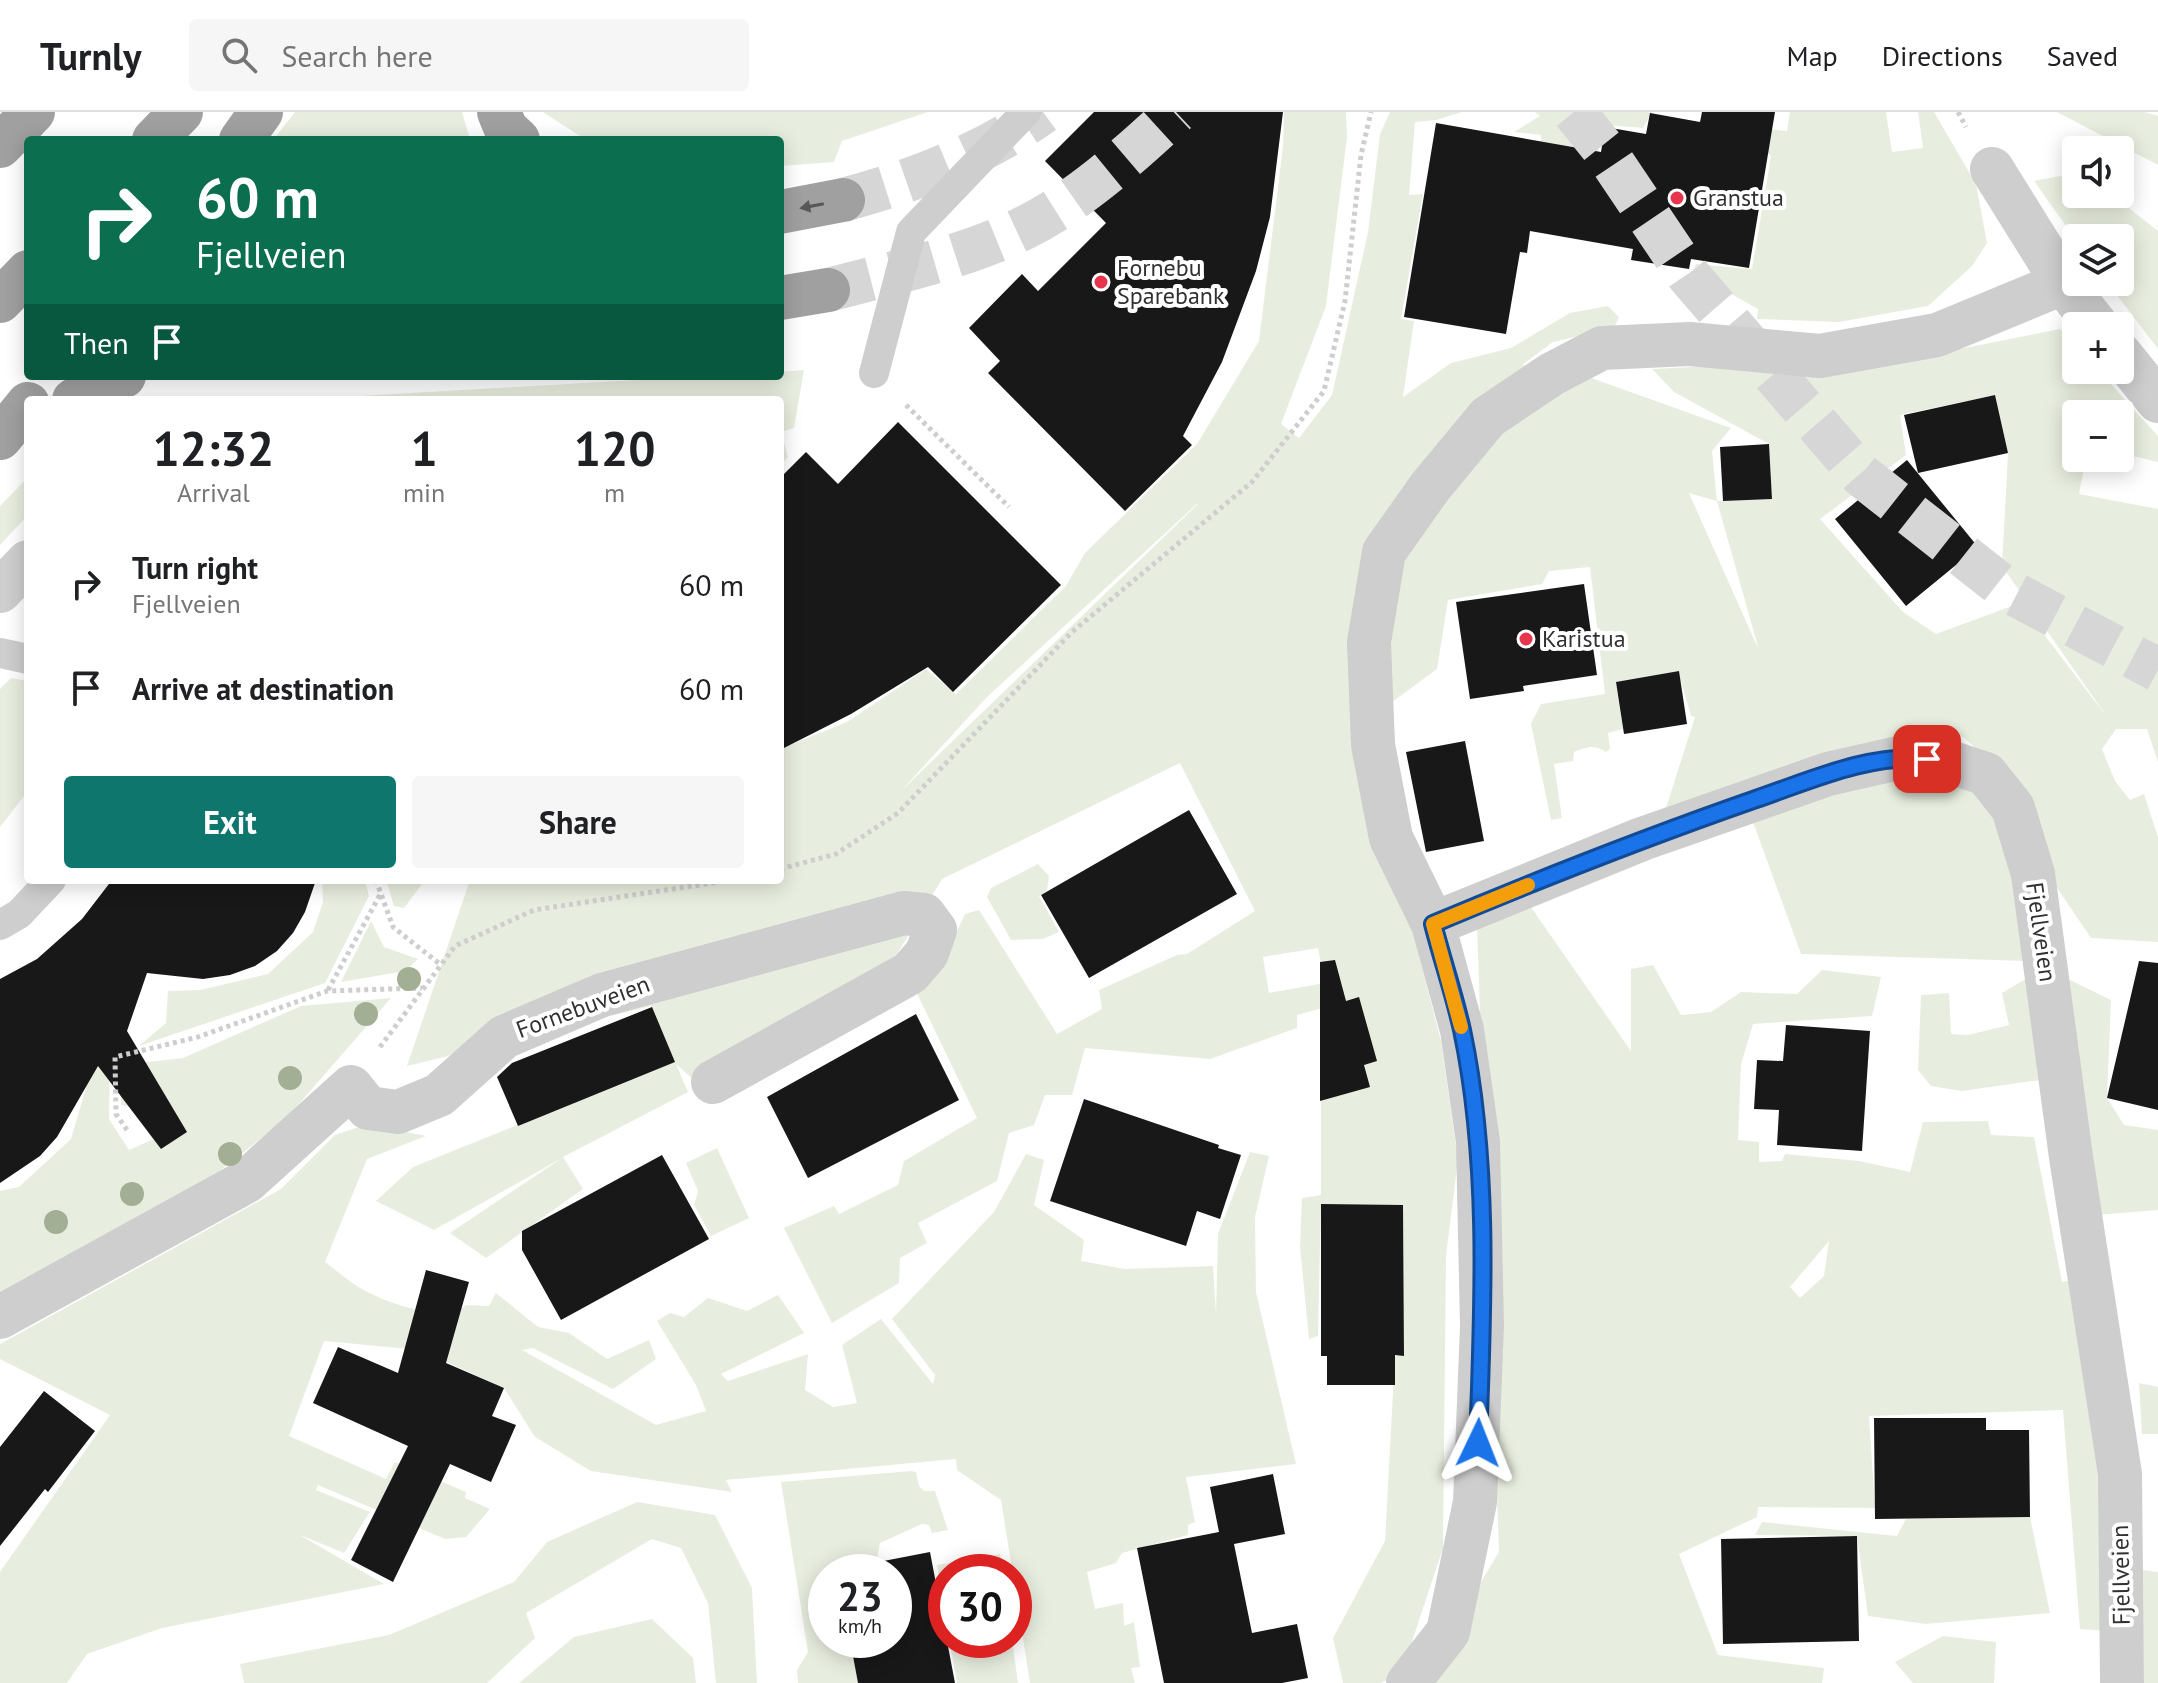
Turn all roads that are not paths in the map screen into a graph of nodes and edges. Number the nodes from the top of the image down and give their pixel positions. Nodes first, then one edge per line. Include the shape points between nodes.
1 (33, 112) edge
2 (181, 112) edge
3 (261, 112) edge
4 (499, 112) edge
5 (1026, 112) edge
6 (158, 136) edge
7 (244, 136) edge
8 (514, 136) edge
9 (0, 146) edge
10 (1992, 169) dead end
11 (843, 200) tunnel mouth
12 (784, 211) edge
13 (24, 276) edge
14 (2062, 281) edge
15 (2062, 283) edge
16 (828, 290) tunnel mouth
17 (2073, 296) edge
18 (784, 297) edge
19 (0, 301) edge
20 (2086, 312) edge
21 (2134, 371) edge
22 (874, 373) road end
23 (48, 380) edge
24 (116, 380) edge
25 (35, 396) edge
26 (82, 396) edge
27 (2158, 401) edge
28 (24, 409) edge
29 (0, 438) edge
30 (24, 438) edge
31 (0, 456) edge
32 (24, 566) edge
33 (0, 591) edge
34 (0, 653) edge
35 (24, 658) edge
36 (47, 884) edge
37 (1433, 924) junction
38 (0, 925) edge
39 (713, 1082) dead end
40 (0, 1317) edge
41 (1408, 1683) edge
42 (2122, 1683) edge

1 - 9 highway
2 - 6 highway
3 - 7 highway
4 - 8 highway
5 - 22 lane via 911,232
10 - 14 street
11 -> 12 highway
13 - 19 highway
15 - 37 street via 1937,335 1820,356 1690,344 1602,348 1488,417 1384,552 1369,642 1373,745 1391,838
16 - 18 highway
17 - 20 street
21 - 27 street
23 - 25 highway
24 - 26 highway
28 - 29 highway
30 - 31 highway
32 - 33 street
34 - 35 lane
36 - 38 lane via 19,914
37 - 41 street via 1462,1030 1478,1142 1482,1326 1475,1502 1463,1560 1448,1632
37 - 42 street, Fjellveien via 1642,839 1828,774 1903,757 1950,762 1986,774 2013,808 2033,874 2120,1474
39 - 40 street, Fornebuveien via 910,973 927,953 935,930 924,915 904,913 602,995 504,1037 439,1095 398,1112 368,1108 351,1087 247,1181

